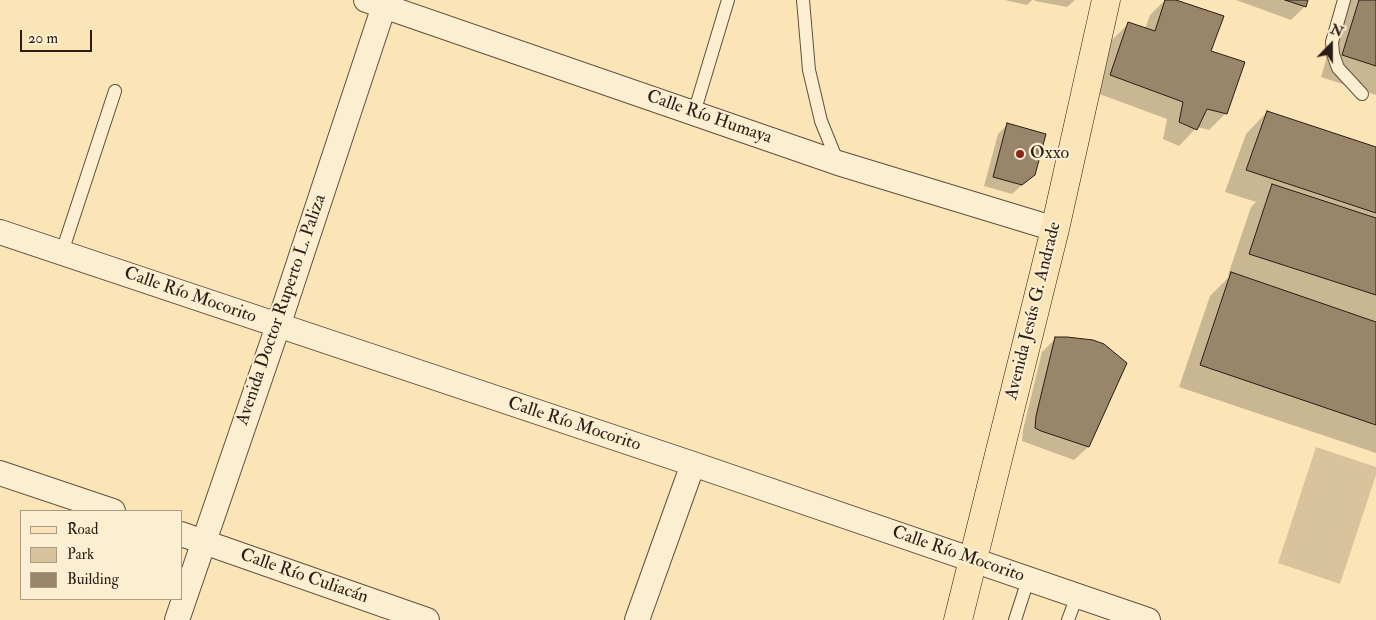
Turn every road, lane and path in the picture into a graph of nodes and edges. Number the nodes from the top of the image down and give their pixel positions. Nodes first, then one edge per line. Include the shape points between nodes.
1 (728, 0) edge
2 (803, 0) edge
3 (1106, 0) edge
4 (1344, 0) edge
5 (379, 2) edge
6 (115, 91) dead end
7 (1362, 94) dead end
8 (694, 113) junction
9 (838, 162) junction
10 (1054, 229) junction
11 (0, 232) edge
12 (62, 252) junction
13 (278, 326) junction
14 (693, 464) junction
15 (0, 473) edge
16 (110, 510) edge
17 (182, 534) edge
18 (203, 542) junction
19 (973, 560) junction
20 (1028, 580) junction
21 (1077, 596) junction
22 (177, 620) edge
23 (427, 620) edge
24 (637, 620) edge
25 (958, 620) edge
26 (1015, 620) edge
27 (1068, 620) edge
28 (1148, 620) edge

1 - 8 lane
2 - 9 lane via 809,70 821,121
3 - 10 main road, Avenida Jesús G. Andrade
4 - 7 lane via 1332,42 1333,54 1338,68
5 - 8 street, Calle Río Humaya
5 - 13 street, Avenida Doctor Ruperto L. Paliza
6 - 12 lane
8 - 9 street, Calle Río Humaya
9 - 10 street, Calle Río Humaya
10 - 19 main road, Avenida Jesús G. Andrade
11 - 12 street, Calle Río Mocorito
12 - 13 street, Calle Río Mocorito
13 - 14 street, Calle Río Mocorito
13 - 18 street, Avenida Doctor Ruperto L. Paliza
14 - 19 street, Calle Río Mocorito
14 - 24 street
15 - 16 street
17 - 18 street, Calle Río Culiacán
18 - 22 street, Avenida Doctor Ruperto L. Paliza
18 - 23 street, Calle Río Culiacán
19 - 20 street, Calle Río Mocorito
19 - 25 main road, Avenida Jesús G. Andrade
20 - 21 street, Calle Río Mocorito
20 - 26 lane
21 - 27 lane
21 - 28 street, Calle Río Mocorito

